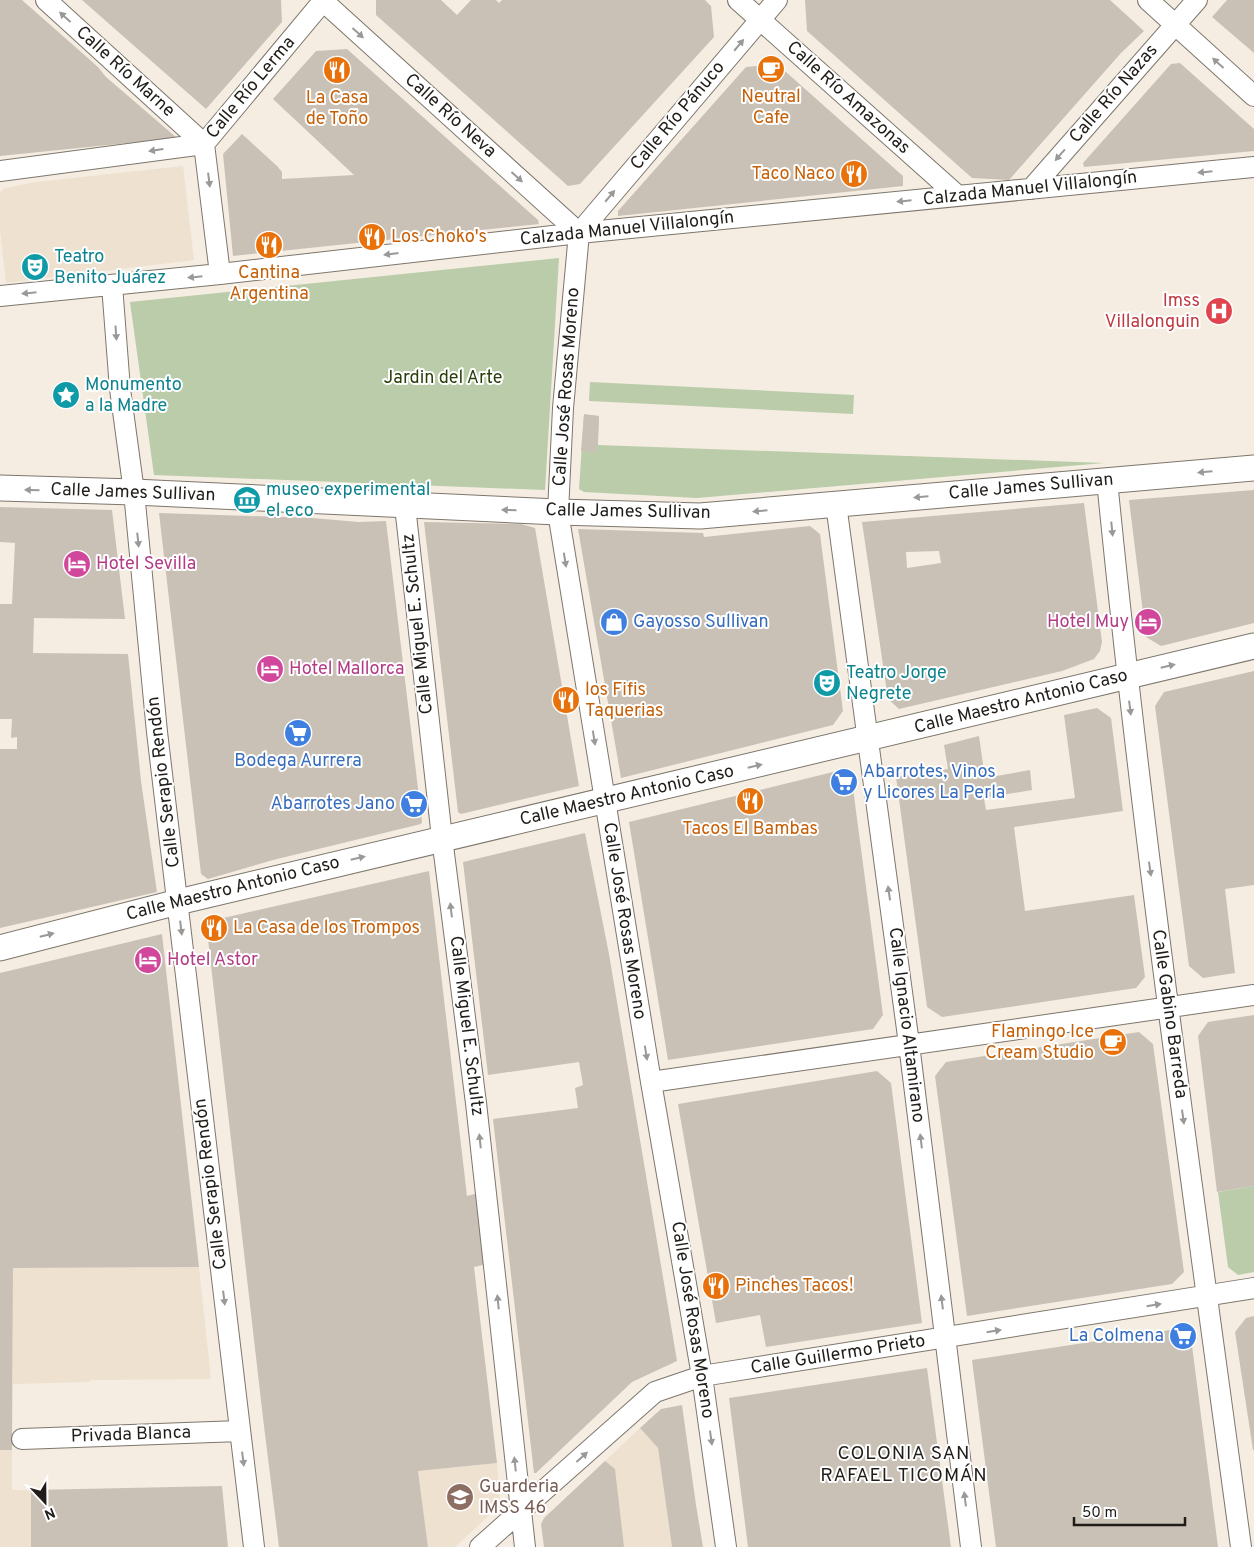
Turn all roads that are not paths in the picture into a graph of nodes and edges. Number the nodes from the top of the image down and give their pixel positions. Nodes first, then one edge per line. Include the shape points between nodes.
1 (46, 0) edge
2 (323, 0) edge
3 (738, 0) edge
4 (777, 0) edge
5 (1148, 0) edge
6 (1197, 0) edge
7 (760, 20) junction
8 (1175, 25) junction
9 (1254, 96) edge
10 (204, 144) junction
11 (1254, 167) edge
12 (0, 171) edge
13 (1031, 188) junction
14 (958, 196) junction
15 (579, 233) junction
16 (220, 274) junction
17 (112, 285) junction
18 (0, 296) edge
19 (1254, 468) edge
20 (1107, 480) junction
21 (0, 488) edge
22 (134, 492) junction
23 (836, 504) junction
24 (406, 506) junction
25 (558, 512) junction
26 (1254, 646) edge
27 (1126, 676) junction
28 (868, 739) junction
29 (604, 802) junction
30 (442, 838) junction
31 (178, 902) junction
32 (0, 948) edge
33 (1254, 995) edge
34 (1169, 1008) junction
35 (909, 1044) junction
36 (651, 1082) junction
37 (1254, 1288) edge
38 (1208, 1296) junction
39 (947, 1338) junction
40 (702, 1376) junction
41 (240, 1431) junction
42 (22, 1439) dead end
43 (521, 1511) junction
44 (254, 1547) edge
45 (480, 1547) edge
46 (525, 1547) edge
47 (726, 1547) edge
48 (971, 1547) edge
49 (1241, 1547) edge

10 -> 1 street, Calle Río Marne
2 - 10 street, Calle Río Lerma
2 -> 15 street, Calle Río Neva
3 - 7 street, Calle Río Amazonas
4 - 7 street, Calle Río Pánuco
5 - 8 street
6 - 8 street, Calle Río Nazas
7 - 14 street, Calle Río Amazonas
15 -> 7 street, Calle Río Pánuco
9 -> 8 street
8 -> 13 street, Calle Río Nazas
10 -> 12 street
10 -> 16 street, Calle Río Lerma
11 -> 13 street, Calzada Manuel Villalongín
13 - 14 street, Calzada Manuel Villalongín
14 -> 15 street, Calzada Manuel Villalongín
15 -> 16 street, Calzada Manuel Villalongín
15 - 25 street, Calle José Rosas Moreno via 563,408
16 -> 17 street, Calzada Manuel Villalongín
17 -> 18 street, Calzada Manuel Villalongín
17 -> 22 street, Calle Serapio Rendón via 120,389
19 -> 20 main road, Calle James Sullivan
20 -> 23 main road, Calle James Sullivan
20 -> 27 street, Calle Gabino Barreda
22 -> 21 main road, Calle James Sullivan
22 - 24 main road, Calle James Sullivan
22 -> 31 street, Calle Serapio Rendón via 157,732
23 -> 25 main road, Calle James Sullivan via 700,516
23 - 28 street, Calle Ignacio Altamirano
25 -> 24 main road, Calle James Sullivan
24 - 30 street, Calle Miguel E. Schultz
25 -> 29 street, Calle José Rosas Moreno
27 -> 26 main road, Calle Maestro Antonio Caso
27 - 28 main road, Calle Maestro Antonio Caso
27 -> 34 street, Calle Gabino Barreda
29 -> 28 main road, Calle Maestro Antonio Caso
35 -> 28 street, Calle Ignacio Altamirano
29 - 30 main road, Calle Maestro Antonio Caso
29 -> 36 street, Calle José Rosas Moreno
31 -> 30 main road, Calle Maestro Antonio Caso
43 -> 30 street, Calle Miguel E. Schultz via 476,1103
32 -> 31 main road, Calle Maestro Antonio Caso
31 -> 41 street, Calle Serapio Rendón
33 - 34 street
34 - 35 street
34 -> 38 street, Calle Gabino Barreda
35 - 36 street
39 -> 35 street, Calle Ignacio Altamirano
36 - 40 street, Calle José Rosas Moreno
37 - 38 street, Calle Guillermo Prieto
39 -> 38 street, Calle Guillermo Prieto
38 - 49 street, Calle Gabino Barreda
39 - 40 street, Calle Guillermo Prieto
48 -> 39 street, Calle Ignacio Altamirano
43 -> 40 street, Calle Guillermo Prieto via 655,1392
40 -> 47 street, Calle José Rosas Moreno
41 - 42 street, Privada Blanca
41 -> 44 street, Calle Serapio Rendón
43 - 45 street, Calle Guillermo Prieto
43 - 46 street, Calle Miguel E. Schultz

